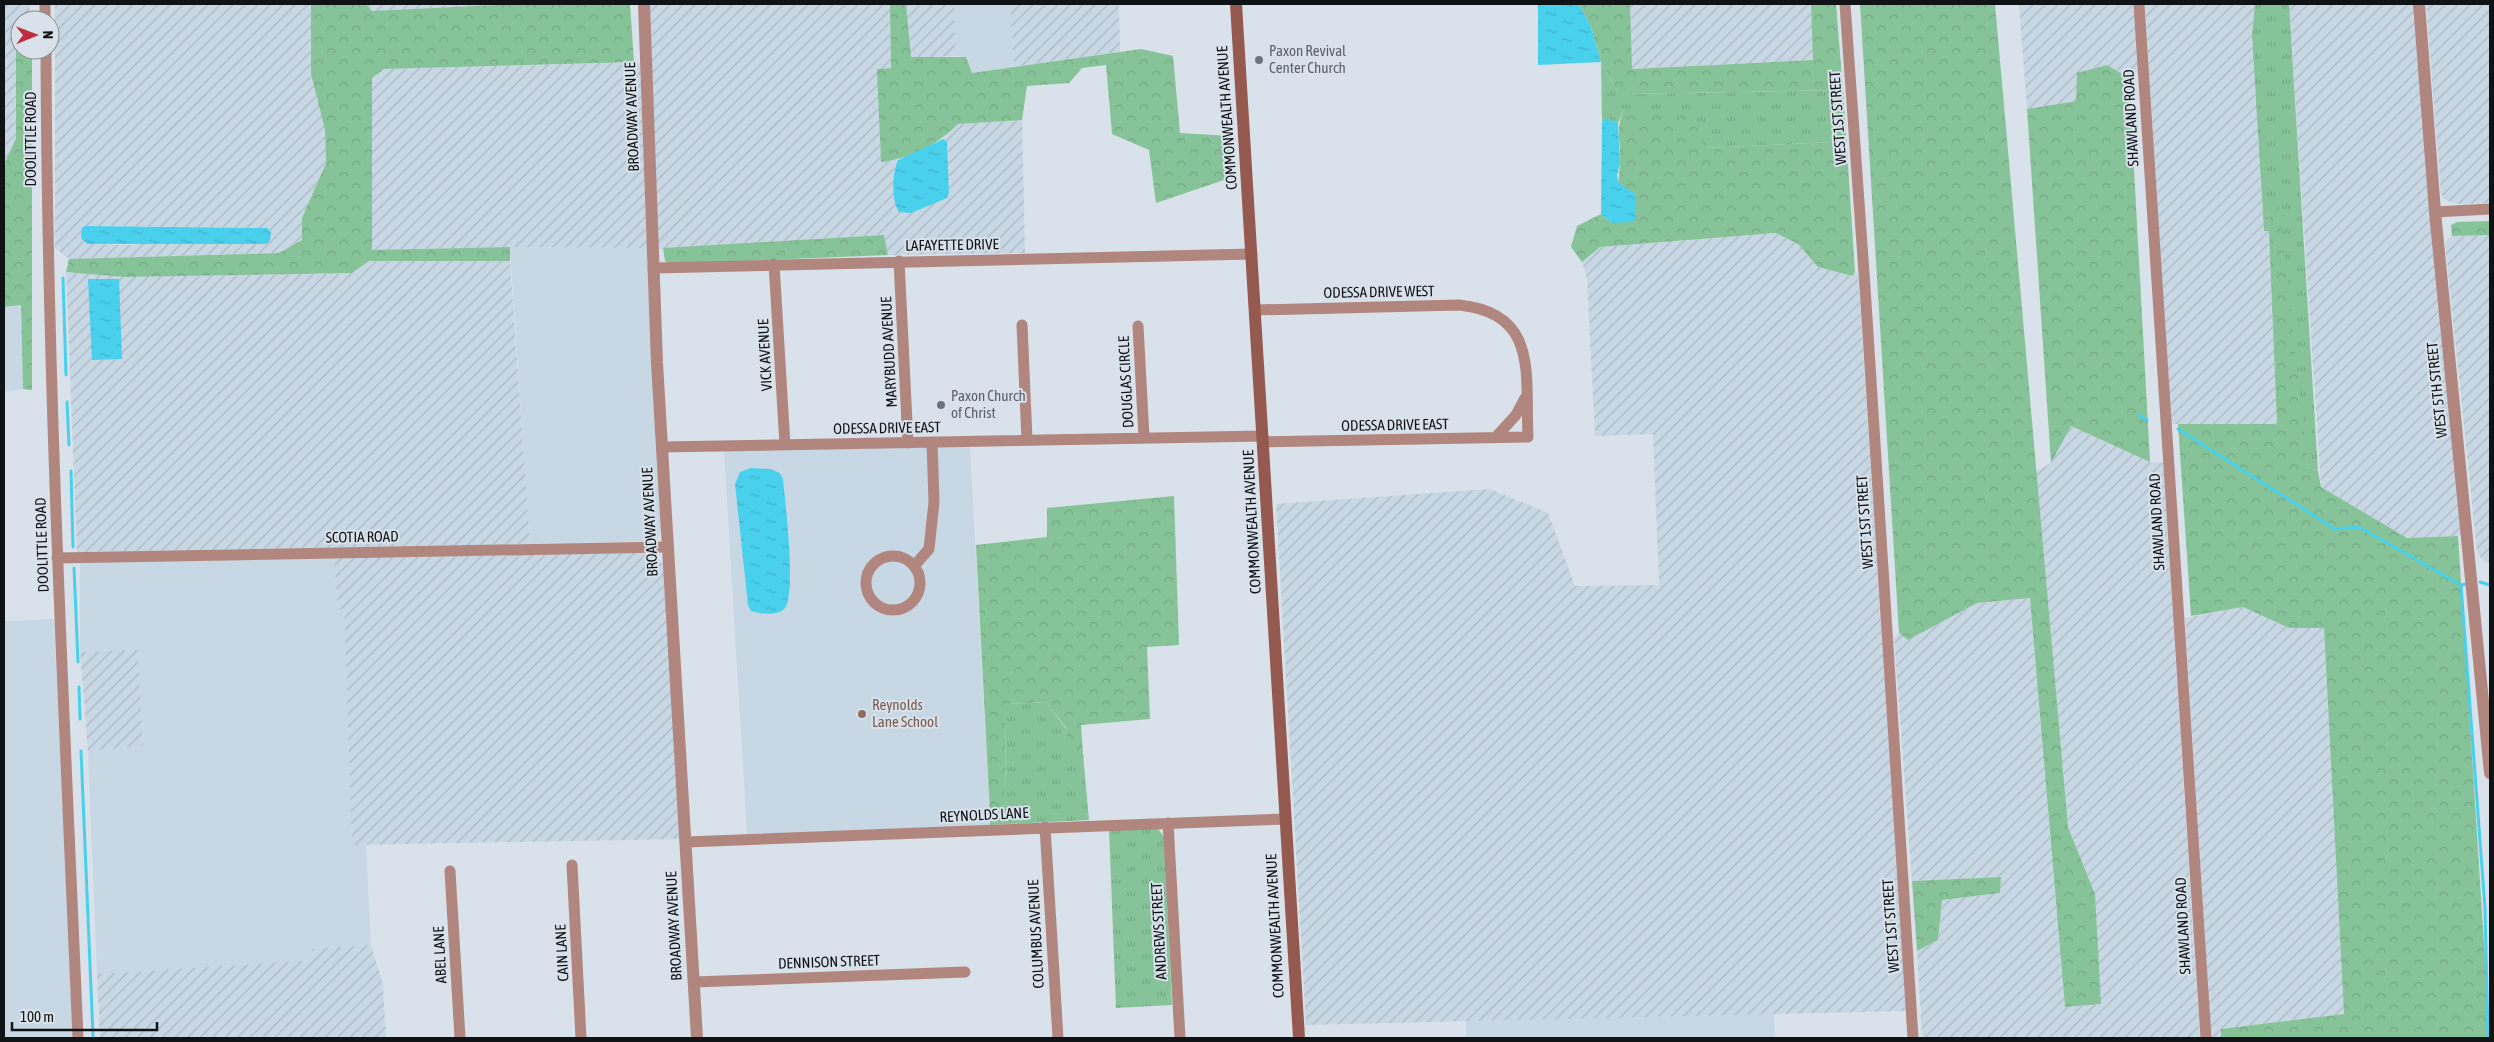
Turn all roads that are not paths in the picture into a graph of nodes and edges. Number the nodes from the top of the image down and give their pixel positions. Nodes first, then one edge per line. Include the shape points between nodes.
1 (644, 4) edge
2 (1236, 4) edge
3 (1845, 4) edge
4 (2139, 4) edge
5 (2419, 4) edge
6 (46, 60) edge
7 (2490, 209) edge
8 (2435, 212) junction
9 (1252, 254) junction
10 (900, 261) junction
11 (774, 264) junction
12 (653, 268) junction
13 (1255, 310) junction
14 (1022, 325) dead end
15 (1138, 326) dead end
16 (1526, 396) junction
17 (1144, 437) junction
18 (1495, 438) junction
19 (1027, 440) junction
20 (1263, 440) junction
21 (932, 442) junction
22 (908, 443) junction
23 (785, 445) junction
24 (662, 447) junction
25 (668, 547) junction
26 (57, 558) junction
27 (914, 566) junction
28 (2490, 773) edge
29 (1285, 819) junction
30 (1168, 823) junction
31 (1045, 827) junction
32 (686, 842) junction
33 (572, 865) dead end
34 (450, 871) dead end
35 (965, 972) dead end
36 (694, 982) junction
37 (78, 1038) edge
38 (460, 1038) edge
39 (581, 1038) edge
40 (697, 1038) edge
41 (1058, 1038) edge
42 (1180, 1038) edge
43 (1298, 1038) edge
44 (1913, 1038) edge
45 (2206, 1038) edge

1 - 12 street, BROADWAY AVENUE
2 - 9 main road, COMMONWEALTH AVENUE
3 - 44 street, WEST 1ST STREET
4 - 45 street, SHAWLAND ROAD
5 - 8 street, WEST 5TH STREET
6 - 26 street, DOOLITTLE ROAD via 46,208
7 - 8 street
8 - 28 street, WEST 5TH STREET
9 - 10 street, LAFAYETTE DRIVE
9 - 13 main road, COMMONWEALTH AVENUE
10 - 11 street, LAFAYETTE DRIVE
10 - 22 street, MARYBUDD AVENUE
11 - 12 street, LAFAYETTE DRIVE
11 - 23 street, VICK AVENUE
12 - 24 street, BROADWAY AVENUE
13 - 16 street, ODESSA DRIVE WEST via 1477,307 1502,317 1519,339 1525,360
13 - 20 main road, COMMONWEALTH AVENUE
14 - 19 street
15 - 17 street, DOUGLAS CIRCLE
16 - 18 street via 1516,415
16 - 18 street, ODESSA DRIVE EAST via 1528,437
17 - 19 street, ODESSA DRIVE EAST
17 - 20 street, ODESSA DRIVE EAST
18 - 20 street, ODESSA DRIVE EAST
19 - 21 street, ODESSA DRIVE EAST
20 - 29 main road, COMMONWEALTH AVENUE
21 - 22 street, ODESSA DRIVE EAST
21 - 27 street via 934,502 929,549
22 - 23 street, ODESSA DRIVE EAST
23 - 24 street, ODESSA DRIVE EAST
24 - 25 street, BROADWAY AVENUE
25 - 26 street, SCOTIA ROAD
25 - 32 street, BROADWAY AVENUE
26 - 37 street, DOOLITTLE ROAD
27 - 27 street via 906,559 889,556 874,564 866,579 869,596 875,603 892,610 909,606 919,590 920,581
29 - 30 street, REYNOLDS LANE
29 - 43 main road, COMMONWEALTH AVENUE
30 - 31 street, REYNOLDS LANE
30 - 42 street, ANDREWS STREET
31 - 32 street, REYNOLDS LANE
31 - 41 street, COLUMBUS AVENUE
32 - 36 street, BROADWAY AVENUE
33 - 39 street, CAIN LANE
34 - 38 street, ABEL LANE
35 - 36 street, DENNISON STREET
36 - 40 street, BROADWAY AVENUE

